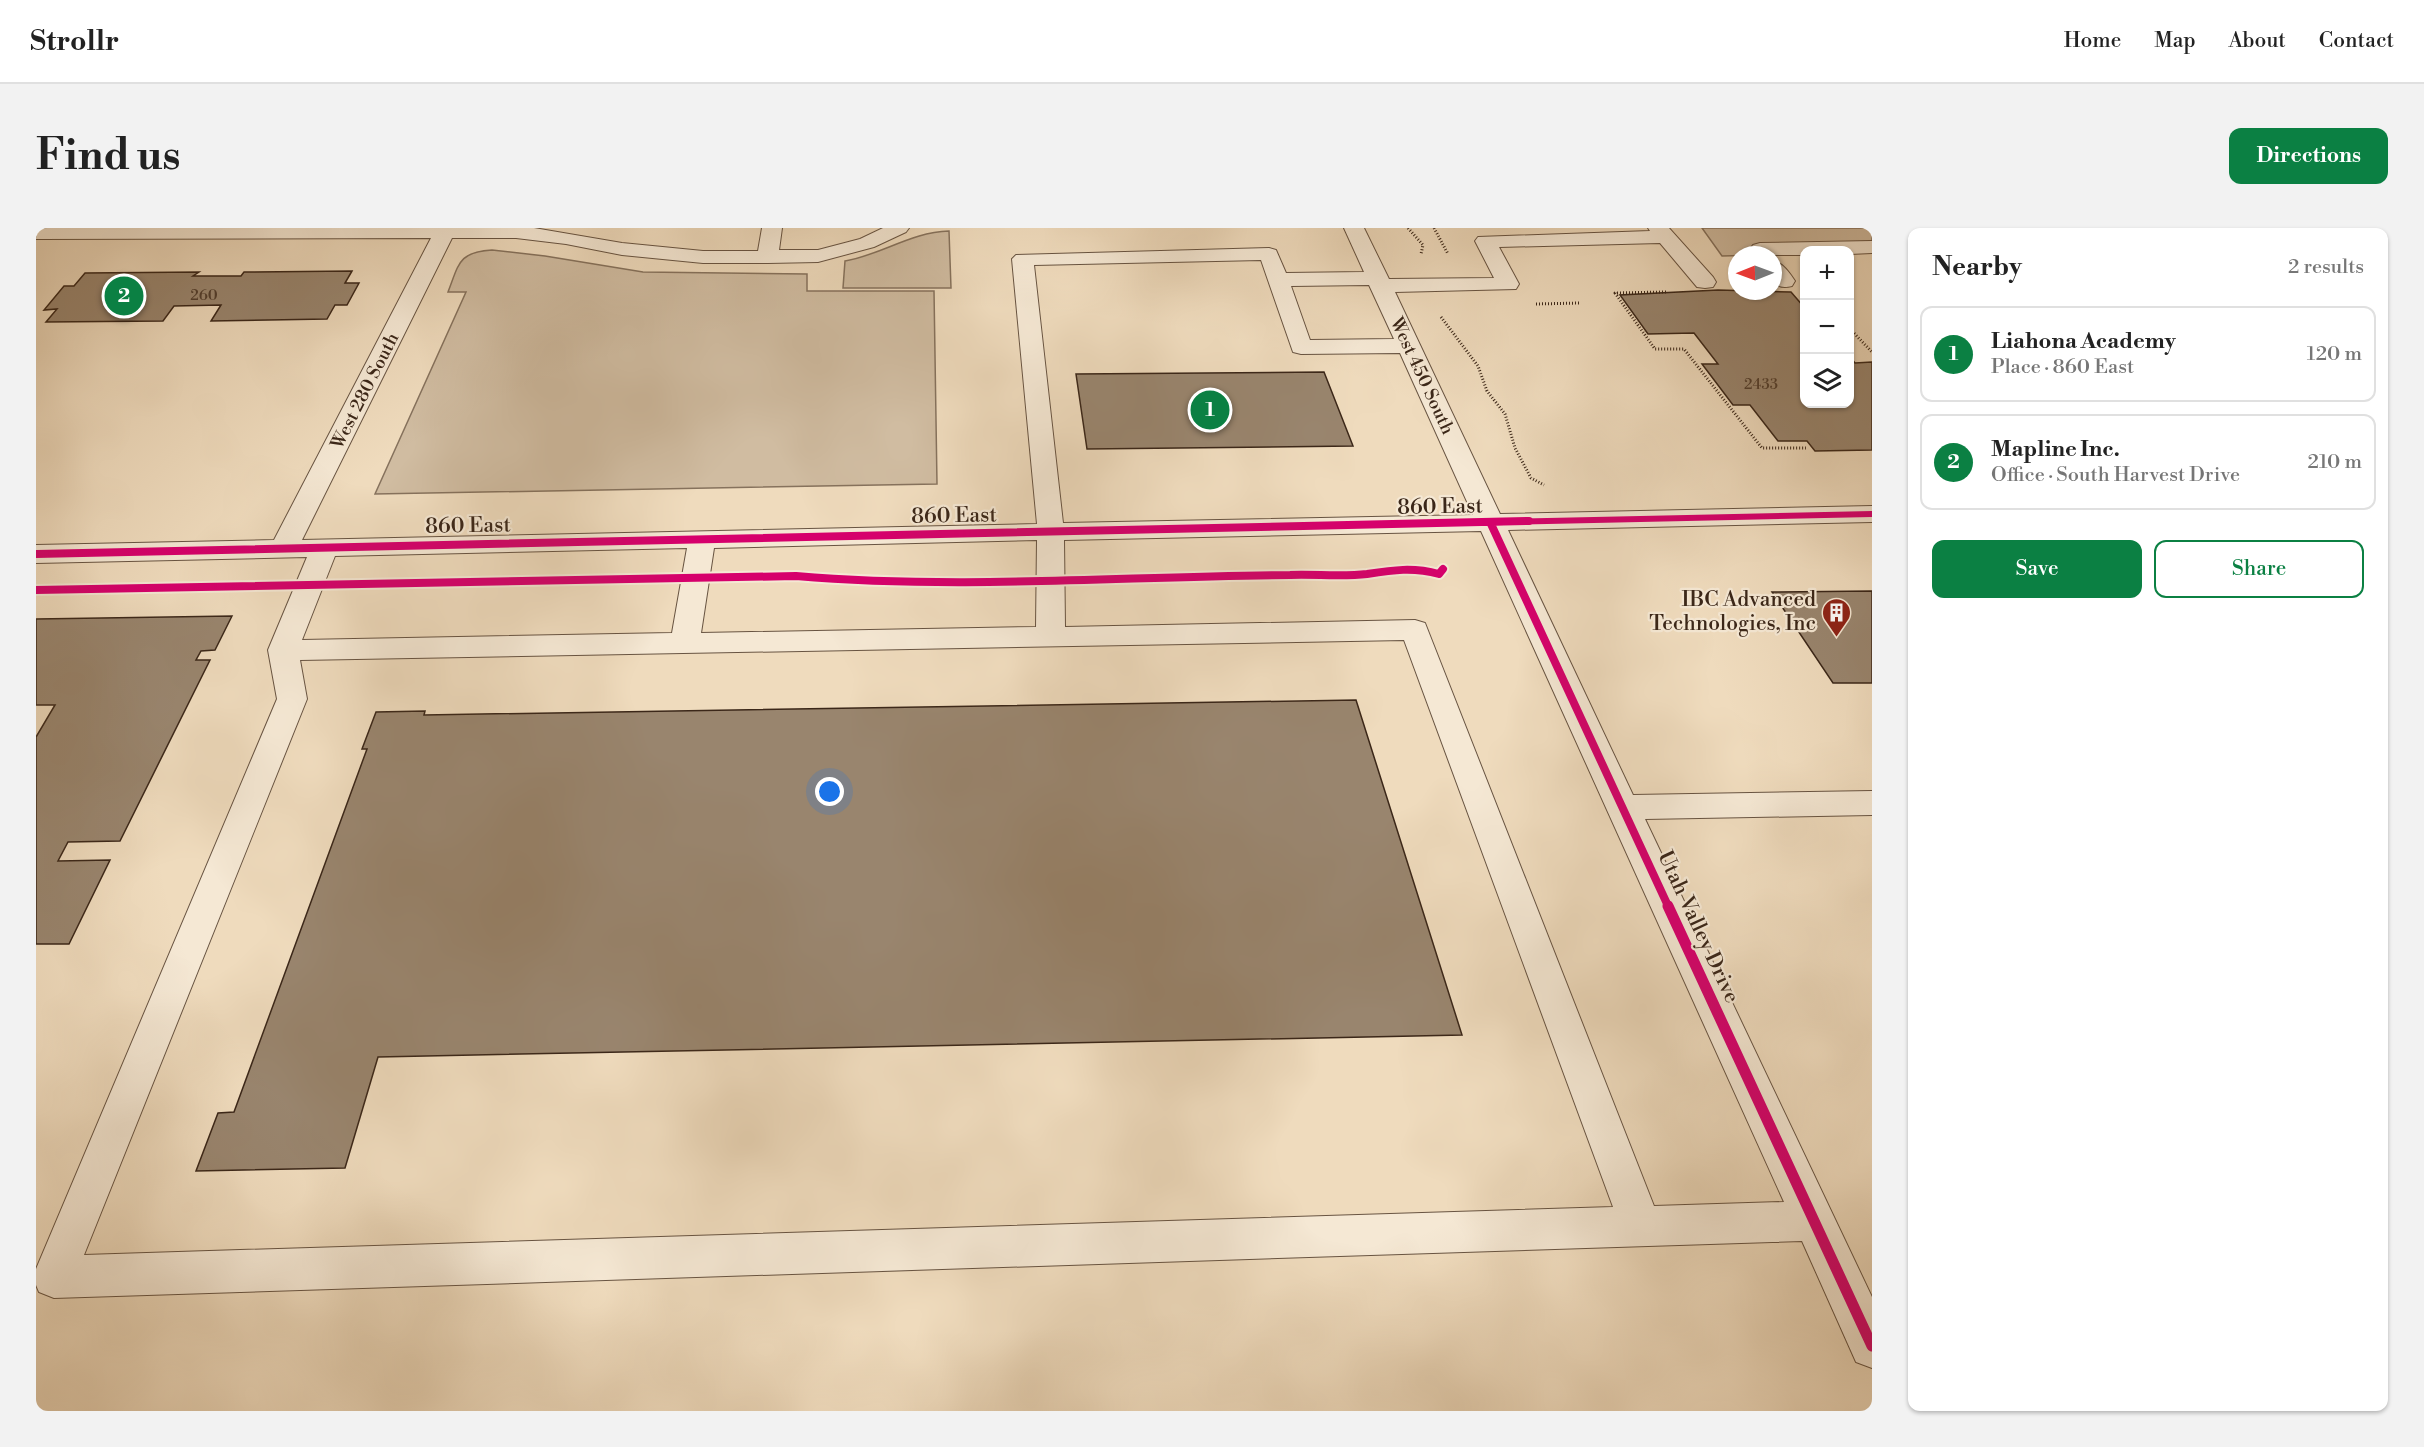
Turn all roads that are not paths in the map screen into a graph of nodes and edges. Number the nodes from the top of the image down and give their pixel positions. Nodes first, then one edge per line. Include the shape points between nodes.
1 (772, 228) edge
2 (899, 228) edge
3 (1354, 228) edge
4 (222, 230) edge
5 (385, 230) edge
6 (36, 233) edge
7 (444, 233) junction
8 (1662, 233) edge
9 (1782, 247) edge
10 (1872, 247) edge
11 (1800, 248) edge
12 (1854, 248) edge
13 (768, 256) junction
14 (1278, 280) junction
15 (1379, 282) junction
16 (1705, 282) dead end
17 (1408, 346) junction
18 (1872, 514) edge
19 (1491, 524) junction
20 (1051, 532) junction
21 (702, 539) junction
22 (325, 547) junction
23 (284, 548) junction
24 (36, 554) edge
25 (1050, 636) junction
26 (685, 642) junction
27 (282, 650) junction
28 (1872, 803) edge
29 (1623, 807) junction
30 (1814, 1221) junction
31 (1641, 1227) junction
32 (45, 1277) edge
33 (1872, 1346) edge

1 - 13 street
2 - 13 street via 867,243 818,256
3 - 15 street, West 450 South
4 - 5 street
4 - 6 street
5 - 7 street
7 - 13 street via 516,232 704,257
7 - 23 street, West 280 South
8 - 15 street via 1485,242 1508,284
8 - 16 street
9 - 11 street
10 - 12 street
14 - 15 street
14 - 17 street via 1301,347
14 - 20 street via 1269,254 1023,259
15 - 17 street, West 450 South
17 - 19 street, West 450 South
18 - 19 street, 860 East
19 - 20 street, 860 East
19 - 29 street, Utah Valley Drive
20 - 21 street, 860 East
20 - 25 street
21 - 22 street, 860 East
21 - 26 street
22 - 23 street, 860 East
22 - 27 street
23 - 24 street, 860 East
25 - 26 street
25 - 31 street via 1415,630
26 - 27 street
27 - 32 street via 292,699
28 - 29 street
29 - 30 street, Utah Valley Drive
30 - 31 street
30 - 33 street, Utah Valley Drive
31 - 32 street

